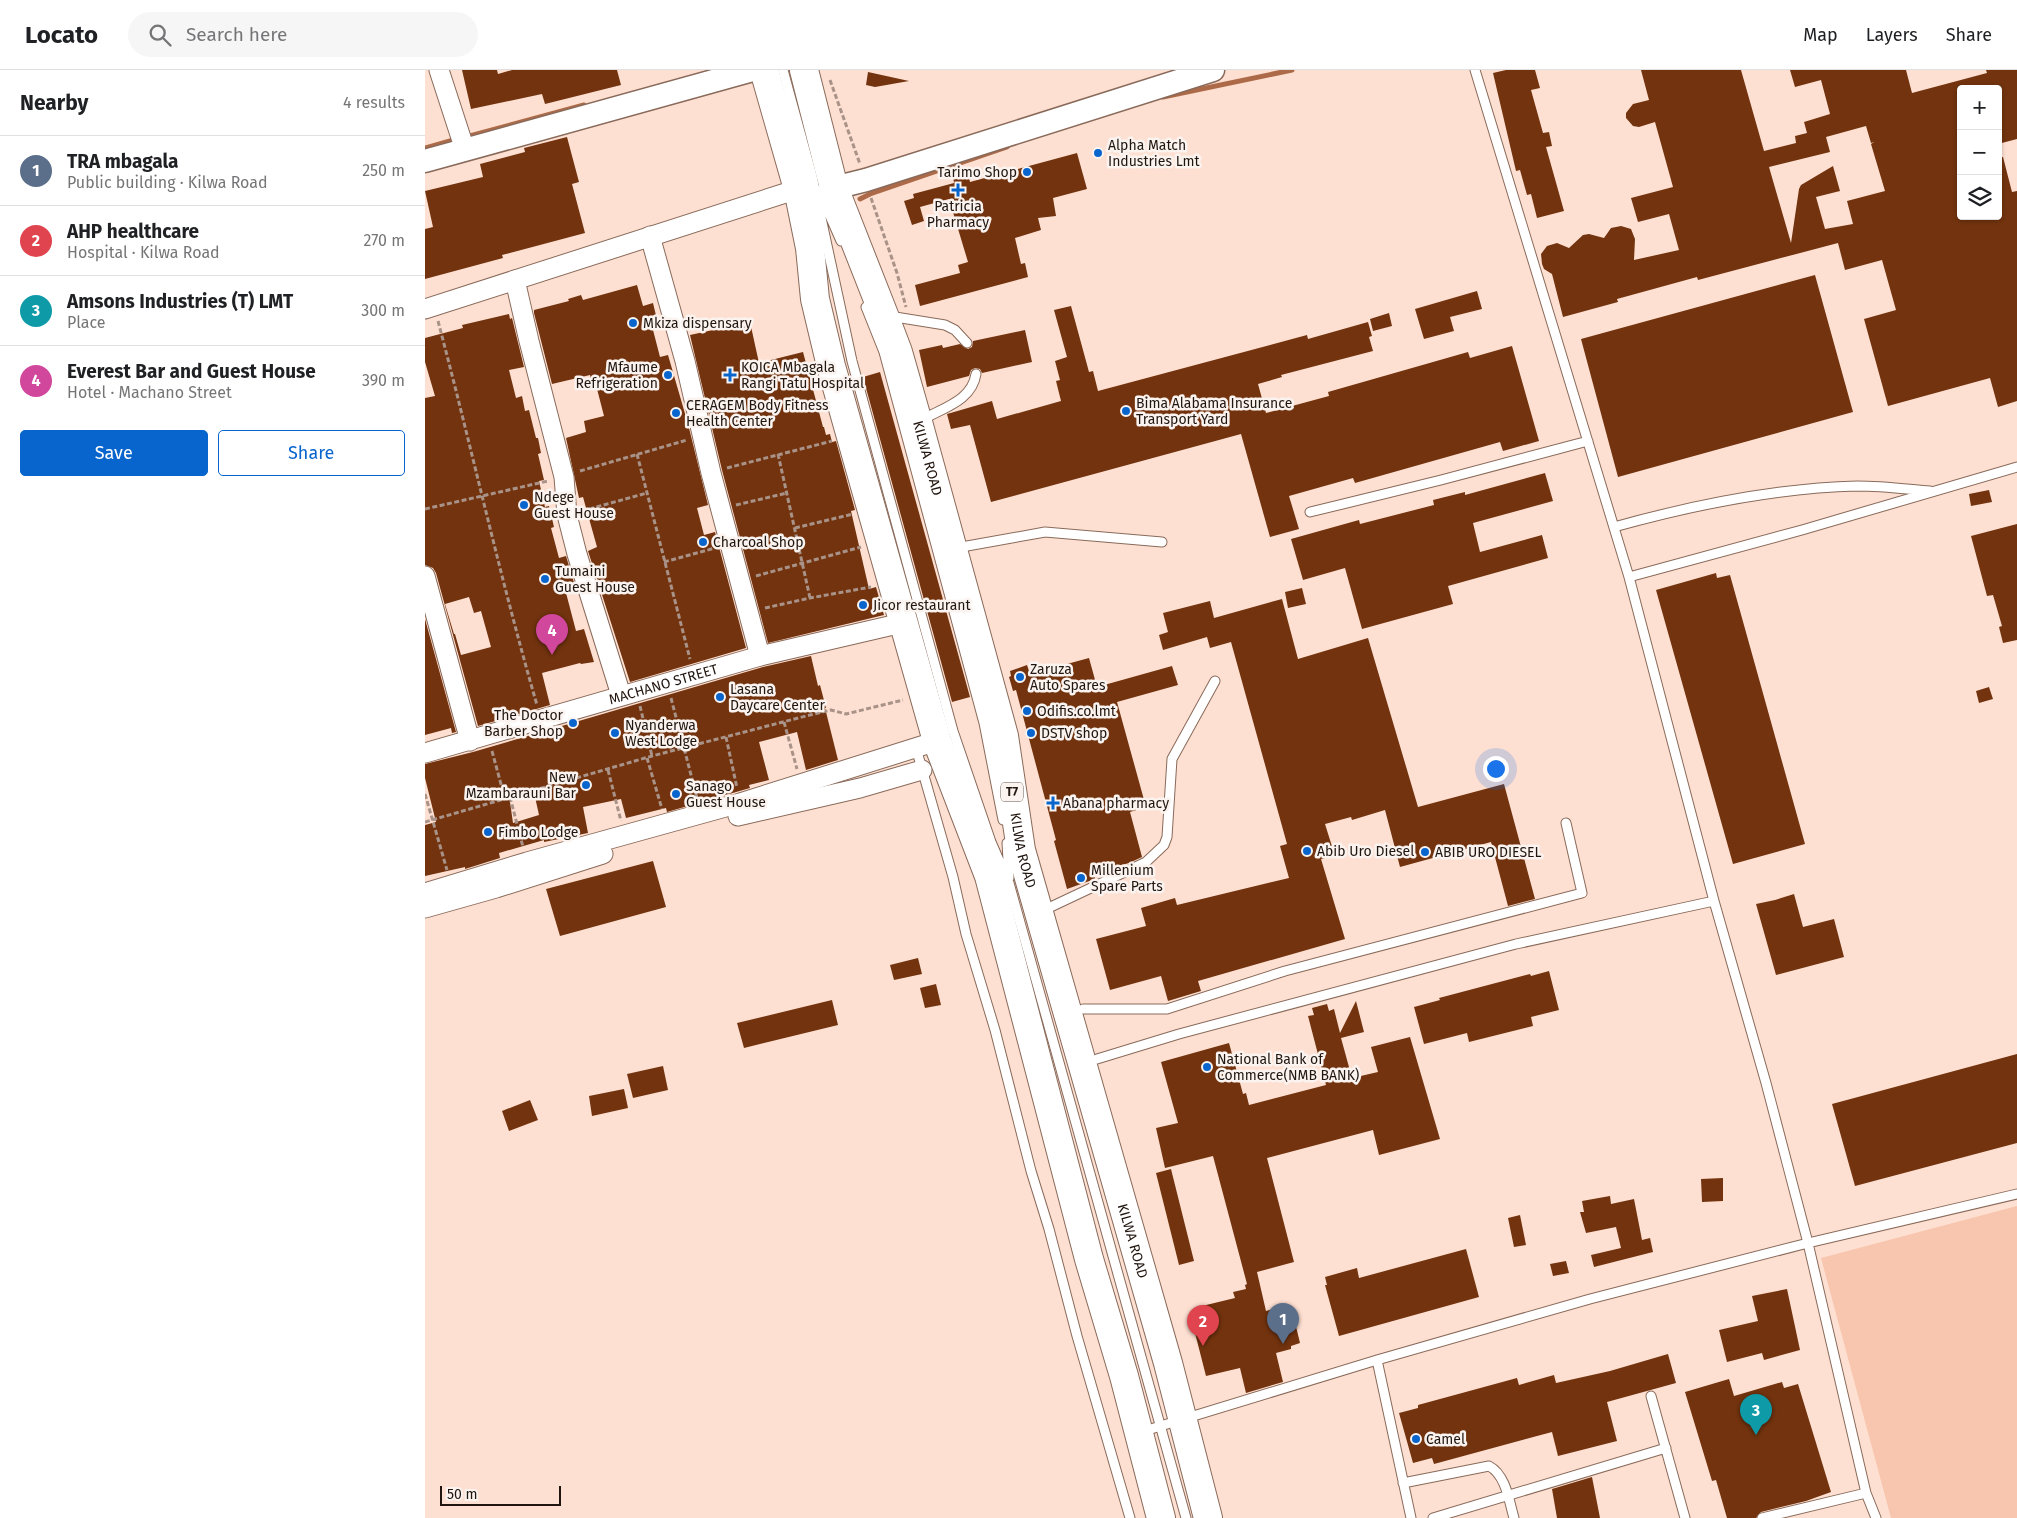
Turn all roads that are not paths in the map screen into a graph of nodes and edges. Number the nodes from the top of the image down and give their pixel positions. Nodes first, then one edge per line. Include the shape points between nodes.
1 (439, 70) edge
2 (753, 70) edge
3 (764, 70) edge
4 (783, 70) edge
5 (803, 70) edge
6 (1213, 70) edge
7 (1475, 70) edge
8 (465, 150) junction
9 (425, 161) edge
10 (814, 185) junction
11 (650, 236) junction
12 (843, 246) dead end
13 (515, 280) junction
14 (874, 307) junction
15 (430, 308) edge
16 (967, 343) dead end
17 (976, 374) dead end
18 (918, 422) junction
19 (1588, 441) junction
20 (2017, 467) edge
21 (1935, 492) junction
22 (1310, 512) dead end
23 (1614, 527) junction
24 (1162, 542) dead end
25 (953, 549) junction
26 (425, 576) edge
27 (1629, 577) junction
28 (902, 623) junction
29 (761, 656) junction
30 (1215, 681) dead end
31 (629, 693) junction
32 (469, 741) junction
33 (926, 745) junction
34 (425, 754) edge
35 (922, 770) junction
36 (1566, 823) dead end
37 (1009, 883) junction
38 (425, 892) edge
39 (1714, 901) junction
40 (425, 908) edge
41 (1039, 912) junction
42 (1083, 1009) dead end
43 (1097, 1059) dead end
44 (2017, 1194) edge
45 (1808, 1244) junction
46 (1377, 1360) junction
47 (1651, 1396) dead end
48 (1160, 1426) junction
49 (1666, 1448) junction
50 (1403, 1483) junction
51 (1866, 1493) junction
52 (1508, 1497) junction
53 (1130, 1518) edge
54 (1161, 1518) edge
55 (1186, 1518) edge
56 (1208, 1518) edge
57 (1411, 1518) edge
58 (1433, 1518) edge
59 (1514, 1518) edge
60 (1685, 1518) edge
61 (1762, 1518) edge
62 (1876, 1518) edge

1 - 8 street
2 - 8 street
3 - 10 highway, KILWA ROAD / T7
4 - 10 lane
5 - 10 highway, KILWA ROAD / T7
6 - 10 street via 866,180
7 - 19 lane
8 - 9 street
10 - 11 street
10 - 12 lane
10 - 14 highway, KILWA ROAD / T7
10 - 28 highway, KILWA ROAD / T7 via 810,248 815,299
10 - 37 lane via 852,361 953,731 991,842
11 - 13 street
11 - 29 street
13 - 15 street
13 - 31 street via 564,477 567,515 577,554
14 - 16 lane via 945,325
14 - 18 highway, KILWA ROAD / T7 via 898,352
14 - 37 lane via 883,352 984,723 1006,833
17 - 18 lane via 970,392
18 - 25 highway, KILWA ROAD / T7
19 - 22 lane
19 - 23 lane
20 - 21 lane
21 - 23 lane via 1858,486 1817,489 1713,503
21 - 27 lane
23 - 27 lane
24 - 25 lane via 1045,532
25 - 41 highway, KILWA ROAD / T7 via 1004,736 1021,850
26 - 32 street
27 - 39 lane
28 - 29 street, MACHANO STREET
28 - 33 highway, KILWA ROAD / T7 via 923,695
29 - 31 street, MACHANO STREET
30 - 41 lane via 1172,759 1164,845 1146,862
31 - 32 street, MACHANO STREET
32 - 34 street, MACHANO STREET
33 - 35 lane
33 - 38 street via 740,803
33 - 48 highway, KILWA ROAD / T7 via 989,876 1089,1259 1124,1376
35 - 40 street via 702,825
35 - 53 lane
36 - 42 lane via 1582,893 1285,971 1167,1009
37 - 48 lane
39 - 43 lane via 1497,949
39 - 45 lane
41 - 48 highway, KILWA ROAD / T7 via 1168,1363
44 - 45 lane
45 - 46 lane via 1590,1299
45 - 51 lane
46 - 48 lane
46 - 50 lane
47 - 49 lane
48 - 54 highway, KILWA ROAD / T7
48 - 55 lane
48 - 56 highway, KILWA ROAD / T7
49 - 52 lane
49 - 60 lane
50 - 52 lane via 1489,1466 1501,1476
50 - 57 lane
51 - 61 lane
51 - 62 lane
52 - 58 lane
52 - 59 lane

